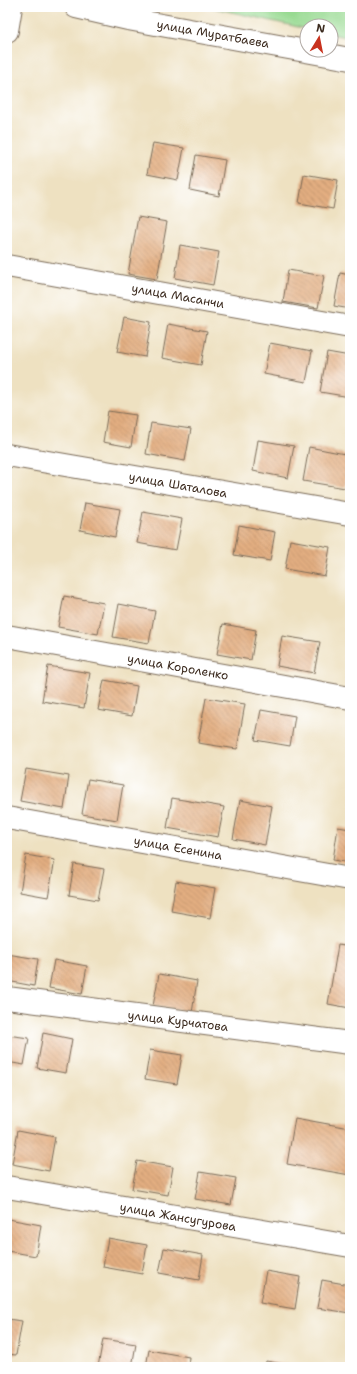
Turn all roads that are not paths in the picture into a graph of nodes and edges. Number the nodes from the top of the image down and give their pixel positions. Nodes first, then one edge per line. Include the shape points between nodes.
1 (11, 7) edge
2 (76, 7) edge
3 (7, 31) edge
4 (350, 59) edge
5 (7, 266) edge
6 (350, 327) edge
7 (7, 456) edge
8 (350, 514) edge
9 (7, 636) edge
10 (350, 698) edge
11 (7, 818) edge
12 (350, 879) edge
13 (7, 998) edge
14 (350, 1043) edge
15 (7, 1187) edge
16 (350, 1246) edge

1 - 3 street
2 - 4 street, улица Муратбаева via 128,19
5 - 6 street, улица Масанчи
7 - 8 street, улица Шаталова
9 - 10 street, улица Короленко
11 - 12 street, улица Есенина
13 - 14 street, улица Курчатова
15 - 16 street, улица Жансугурова

